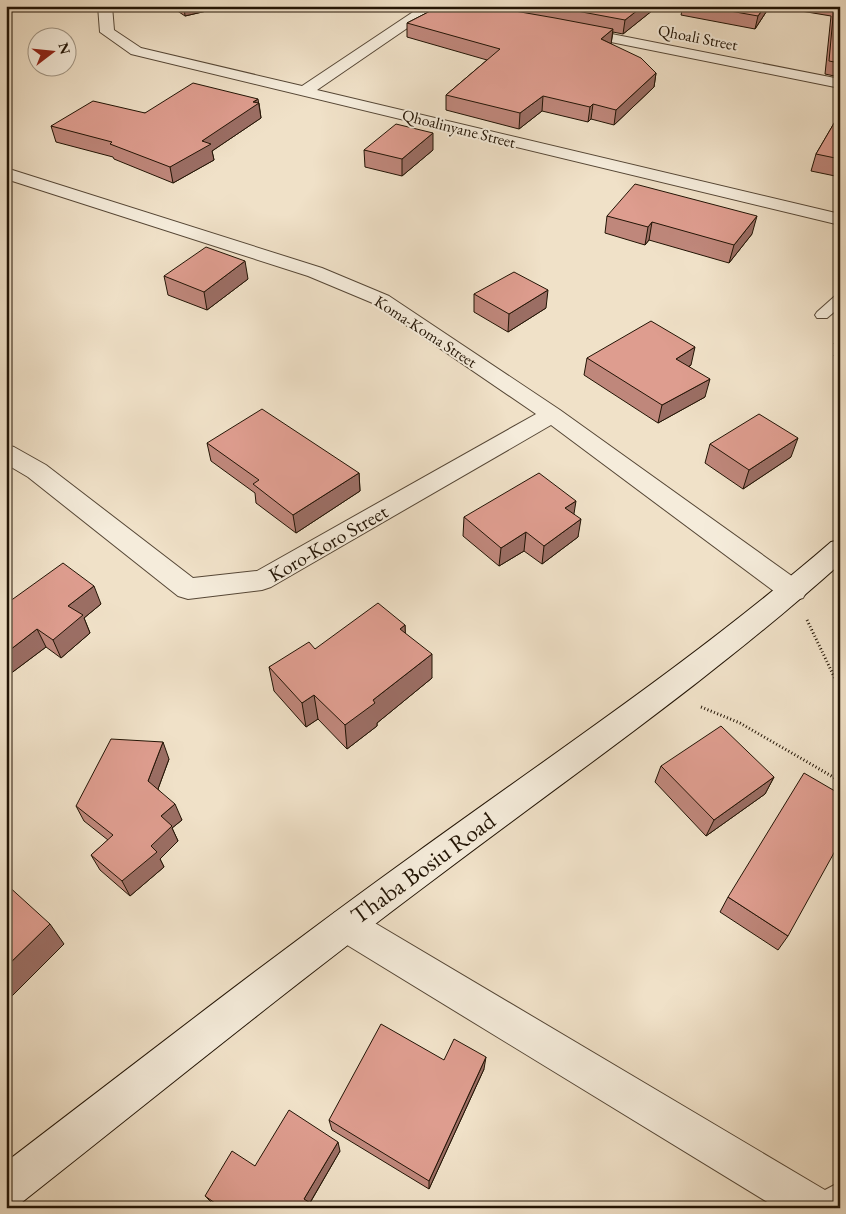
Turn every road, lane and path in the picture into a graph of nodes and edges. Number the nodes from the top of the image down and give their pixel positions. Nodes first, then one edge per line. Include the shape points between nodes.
1 (105, 6) edge
2 (473, 12) edge
3 (563, 28) edge
4 (840, 84) edge
5 (305, 91) junction
6 (6, 173) edge
7 (840, 220) edge
8 (840, 299) edge
9 (822, 315) dead end
10 (552, 415) junction
11 (6, 453) edge
12 (840, 548) edge
13 (793, 592) junction
14 (840, 689) edge
15 (663, 692) junction
16 (840, 781) edge
17 (346, 925) junction
18 (6, 1188) edge
19 (840, 1203) edge
20 (816, 1208) edge
21 (838, 1208) edge

1 - 5 street, Qhoalinyane Street via 108,32 136,51
2 - 5 street via 455,9 418,16
3 - 4 street, Qhoali Street
5 - 7 street, Qhoalinyane Street
6 - 10 street, Koma-Koma Street via 315,272 382,300
8 - 9 lane
10 - 11 street, Koro-Koro Street via 262,580 188,589 37,471
10 - 13 street, Koma-Koma Street
12 - 13 street, Thaba Bosiu Road
13 - 14 path
13 - 15 street, Thaba Bosiu Road
15 - 16 path via 740,723
15 - 17 street, Thaba Bosiu Road
17 - 18 street, Thaba Bosiu Road
17 - 20 street
19 - 21 street

